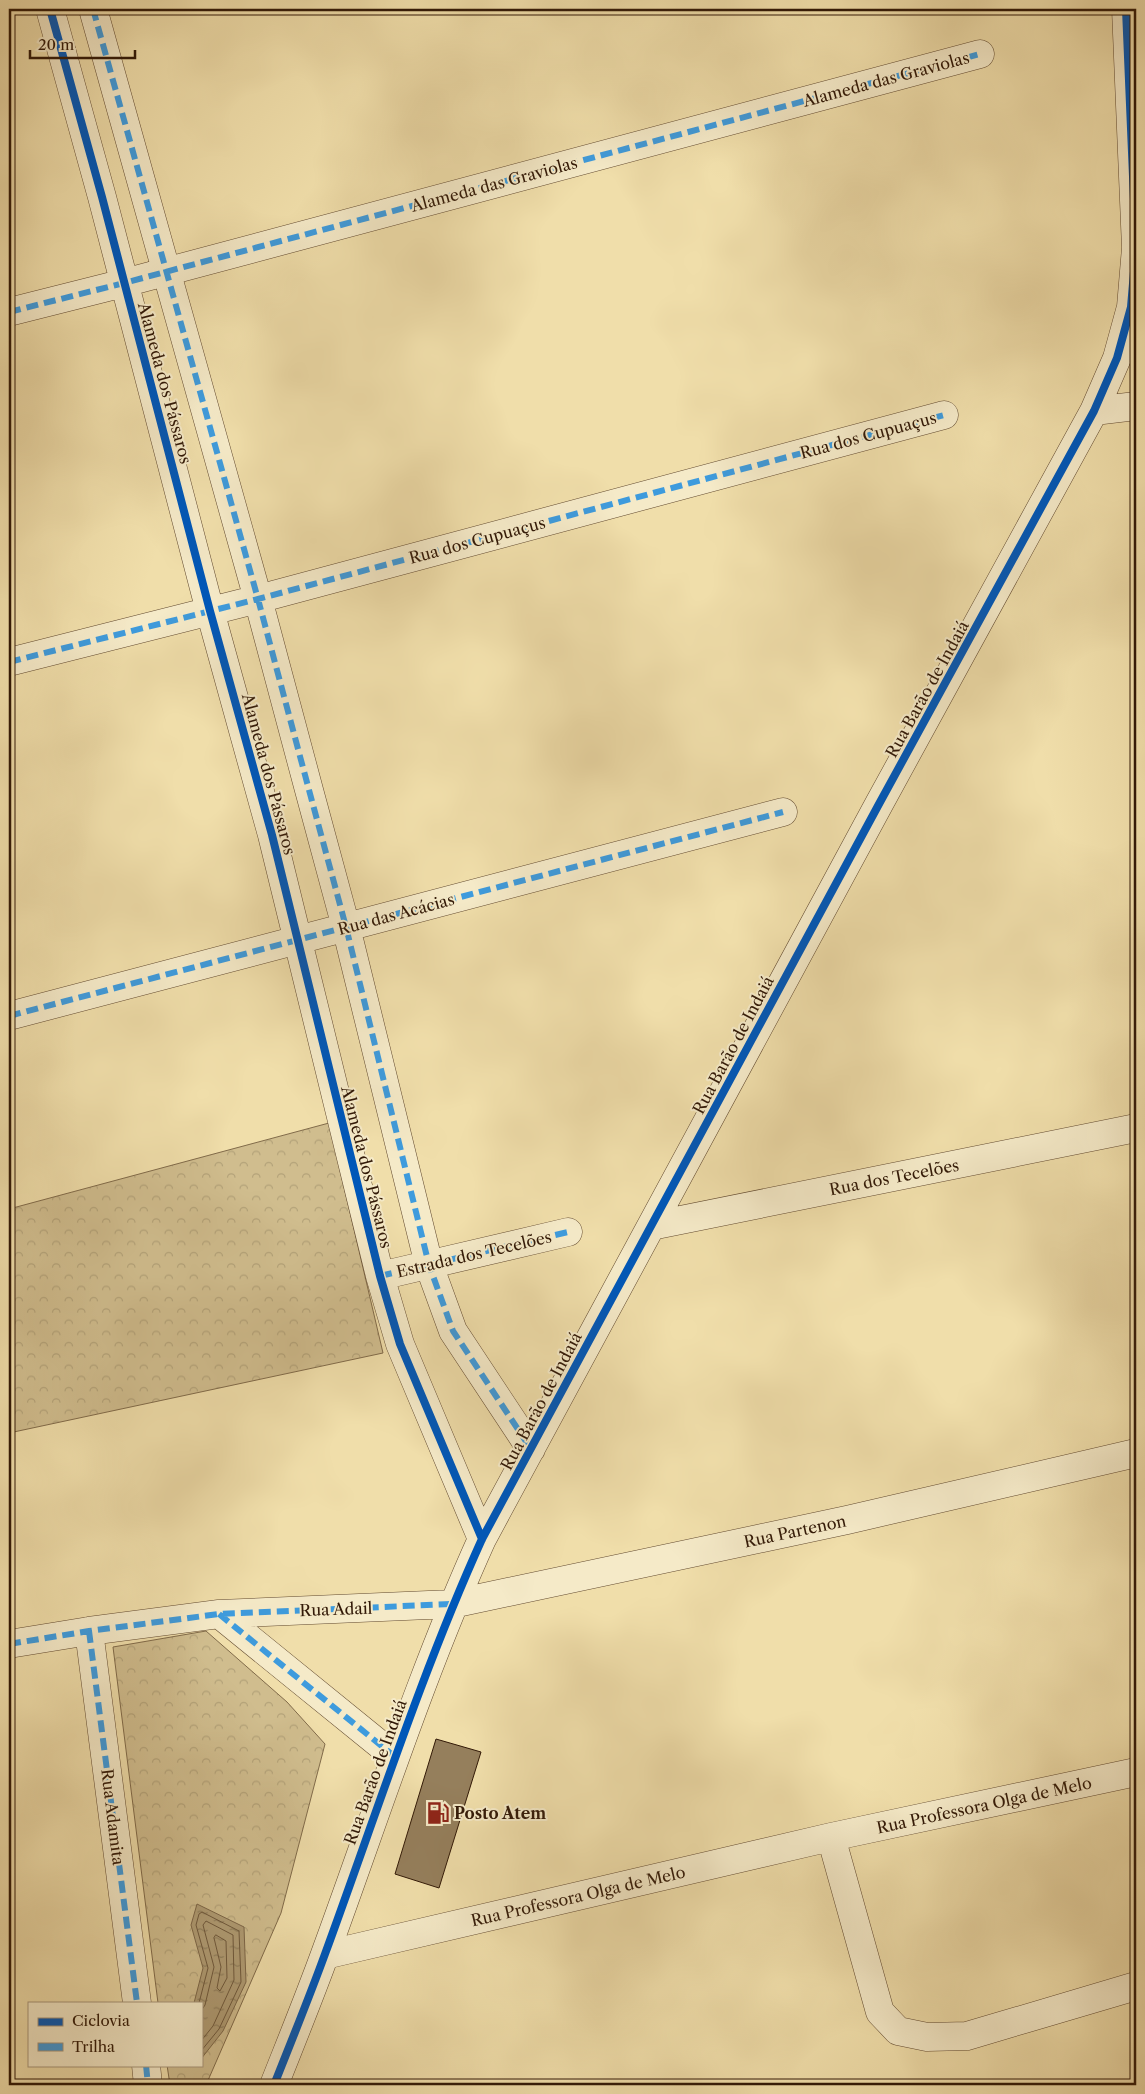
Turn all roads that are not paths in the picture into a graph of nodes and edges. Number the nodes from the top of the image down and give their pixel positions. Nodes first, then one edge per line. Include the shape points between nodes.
1 (50, 9) edge
2 (94, 9) edge
3 (1126, 9) edge
4 (980, 54) dead end
5 (167, 271) junction
6 (124, 283) junction
7 (9, 312) edge
8 (1136, 406) edge
9 (1094, 411) junction
10 (944, 415) dead end
11 (258, 599) junction
12 (210, 611) junction
13 (9, 662) edge
14 (783, 812) dead end
15 (346, 926) junction
16 (298, 941) junction
17 (9, 1016) edge
18 (1136, 1128) edge
19 (651, 1226) junction
20 (568, 1232) dead end
21 (429, 1265) junction
22 (380, 1276) junction
23 (531, 1449) junction
24 (1136, 1453) edge
25 (482, 1539) junction
26 (452, 1604) junction
27 (219, 1614) junction
28 (89, 1631) junction
29 (9, 1644) edge
30 (394, 1756) junction
31 (1136, 1772) edge
32 (831, 1837) junction
33 (325, 1955) junction
34 (1136, 1986) edge
35 (137, 2002) edge
36 (146, 2066) edge
37 (148, 2085) edge
38 (274, 2085) edge

1 - 6 street, Alameda dos Pássaros
2 - 5 street, Alameda dos Pássaros
3 - 9 street, Rua Barão de Indaiá via 1136,248 1131,307 1117,358
4 - 5 street, Alameda das Graviolas
5 - 6 street, Alameda das Graviolas
5 - 11 street, Alameda dos Pássaros
6 - 7 street, Alameda das Graviolas
6 - 12 street, Alameda dos Pássaros
8 - 9 street
9 - 19 street, Rua Barão de Indaiá
10 - 11 street, Rua dos Cupuaçus
11 - 12 street, Rua dos Cupuaçus
11 - 15 street, Alameda dos Pássaros
12 - 13 street, Rua dos Cupuaçus
12 - 16 street, Alameda dos Pássaros
14 - 15 street, Rua das Acácias
15 - 16 street, Rua das Acácias
15 - 21 street, Alameda dos Pássaros
16 - 17 street, Rua das Acácias
16 - 22 street, Alameda dos Pássaros
18 - 19 street, Rua dos Tecelões
19 - 23 street, Rua Barão de Indaiá
20 - 21 street, Estrada dos Tecelões
21 - 22 street, Estrada dos Tecelões
21 - 23 street, Alameda dos Pássaros via 453,1331
22 - 25 street, Alameda dos Pássaros via 400,1344
23 - 25 street, Rua Barão de Indaiá
24 - 26 street, Rua Partenon via 847,1520
25 - 26 street, Rua Barão de Indaiá
26 - 27 street, Rua Adail
26 - 30 street, Rua Barão de Indaiá
27 - 28 street, Rua Adail
27 - 30 street
28 - 29 street, Rua Adail
28 - 35 street, Rua Adamita
30 - 33 street, Rua Barão de Indaiá
31 - 32 street, Rua Professora Olga de Melo
32 - 33 street, Rua Professora Olga de Melo
32 - 34 street via 880,2012 898,2031 927,2037 966,2036
33 - 38 street, Rua Barão de Indaiá
36 - 37 street

